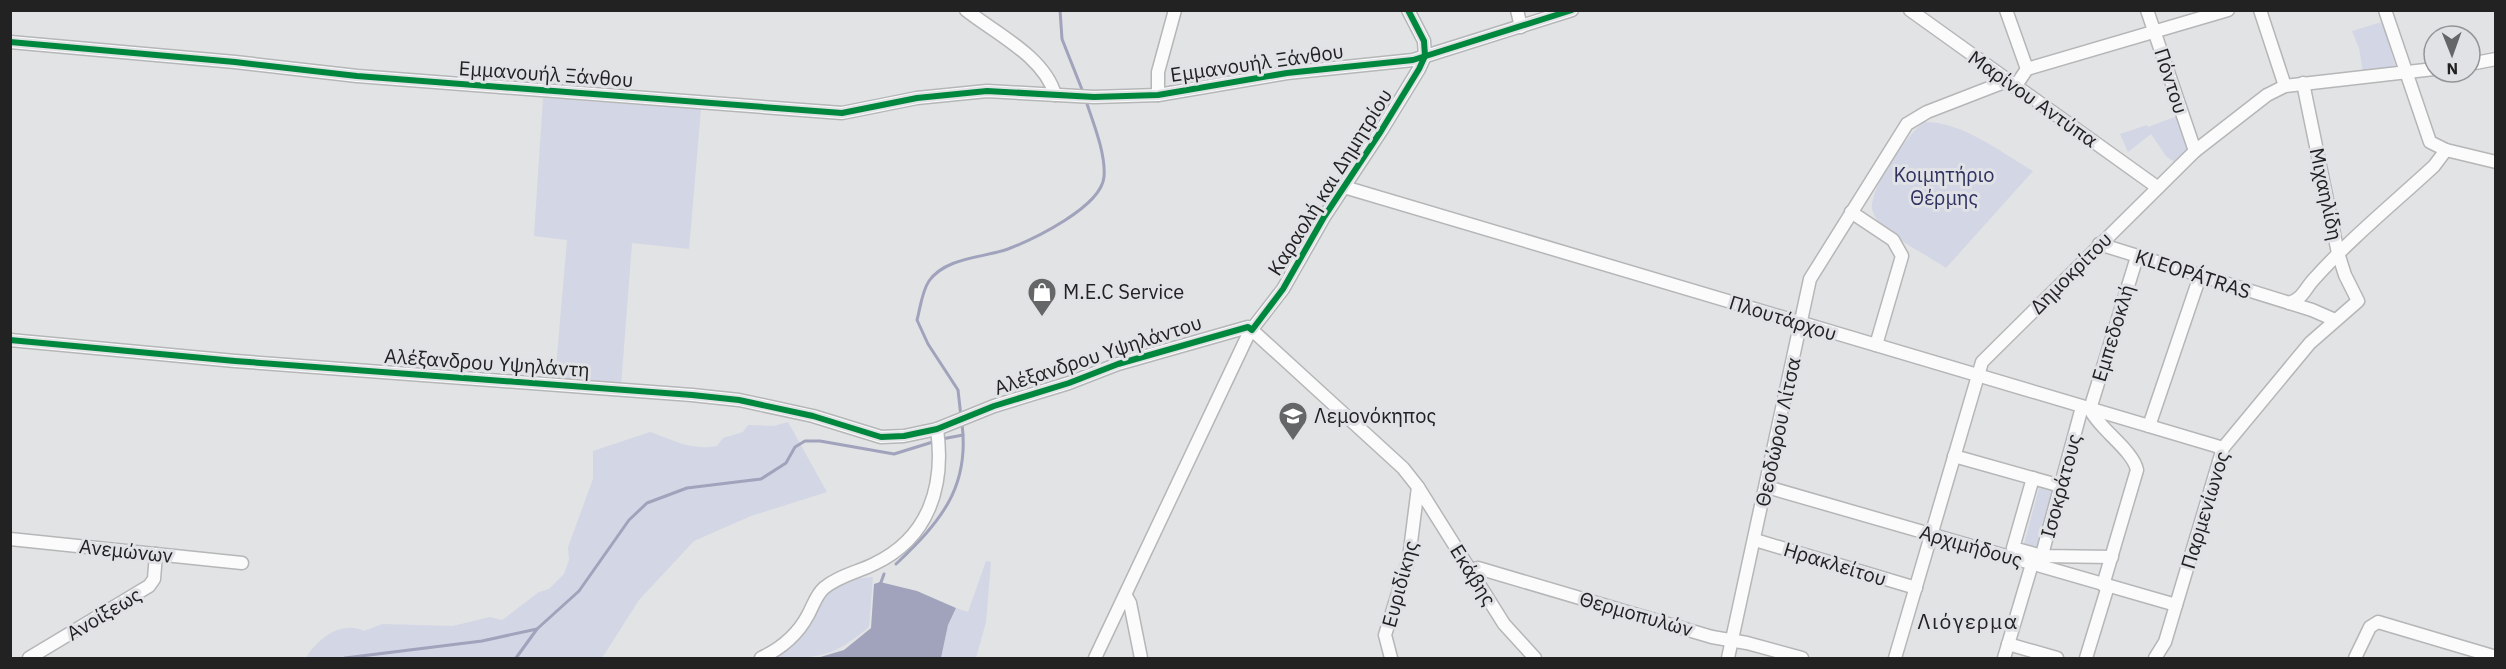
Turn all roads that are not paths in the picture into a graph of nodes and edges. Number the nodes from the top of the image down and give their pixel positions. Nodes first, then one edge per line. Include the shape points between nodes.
1 (966, 10) edge
2 (1175, 10) edge
3 (1408, 10) edge
4 (1517, 10) edge
5 (1572, 10) edge
6 (1910, 10) edge
7 (2006, 10) edge
8 (2147, 10) edge
9 (2228, 10) edge
10 (2260, 10) edge
11 (2385, 10) edge
12 (1521, 27) junction
13 (2154, 30) junction
14 (10, 42) edge
15 (1425, 56) junction
16 (2027, 69) junction
17 (2422, 71) edge
18 (2406, 74) junction
19 (2303, 83) junction
20 (2011, 84) junction
21 (2285, 86) junction
22 (1158, 94) junction
23 (1055, 95) junction
24 (2446, 150) junction
25 (2196, 151) junction
26 (2496, 162) edge
27 (1344, 187) junction
28 (2157, 187) junction
29 (1851, 212) junction
30 (2099, 244) junction
31 (2338, 253) junction
32 (2137, 256) junction
33 (2200, 276) junction
34 (2358, 301) joint
35 (2289, 303) junction
36 (2335, 320) junction
37 (1802, 323) junction
38 (1252, 330) junction
39 (10, 340) edge
40 (1876, 345) junction
41 (1978, 375) junction
42 (2086, 408) junction
43 (961, 420) joint
44 (2149, 426) junction
45 (937, 429) junction
46 (2223, 448) junction
47 (1954, 456) junction
48 (2033, 478) junction
49 (2061, 486) junction
50 (1418, 487) junction
51 (1767, 487) junction
52 (1932, 534) junction
53 (10, 540) edge
54 (1755, 540) junction
55 (156, 554) junction
56 (2112, 557) junction
57 (2037, 562) junction
58 (242, 563) dead end
59 (1470, 570) junction
60 (2106, 585) junction
61 (1916, 588) junction
62 (1126, 596) junction
63 (2176, 606) junction
64 (1734, 640) junction
65 (2008, 645) junction
66 (43, 654) edge
67 (2496, 657) edge
68 (29, 658) edge
69 (762, 658) edge
70 (1095, 658) edge
71 (1141, 658) edge
72 (1391, 658) edge
73 (1535, 658) edge
74 (1728, 658) edge
75 (1802, 658) edge
76 (1895, 658) edge
77 (2004, 658) edge
78 (2057, 658) edge
79 (2086, 658) edge
80 (2155, 658) edge
81 (2355, 658) edge

1 - 23 street via 1024,54 1048,78
2 - 22 street via 1158,72
3 - 15 street via 1423,36
4 - 12 street
5 - 12 street
6 - 20 street, Μαρίνου Αντύπα
7 - 16 street
8 - 13 street, Πόντου
9 - 13 street
10 - 21 street
11 - 18 street
12 - 15 street
13 - 16 street
13 - 25 street, Πόντου
14 - 23 street, Εμμανουήλ Ξάνθου via 369,77 825,112 964,93
15 - 22 street, Εμμανουήλ Ξάνθου
15 - 27 street, Καραολή και Δημητρίου
16 - 20 street
17 - 18 street, Δημοκρίτου
18 - 19 street, Δημοκρίτου
18 - 24 street via 2430,142
19 - 21 street, Δημοκρίτου
19 - 31 street, Μιχαηλίδη
20 - 28 street, Μαρίνου Αντύπα
20 - 29 street, Θεοδώρου Λίτσα via 1927,112 1907,124
21 - 25 street, Δημοκρίτου via 2267,95
22 - 23 street, Εμμανουήλ Ξάνθου
24 - 26 street
24 - 31 street via 2434,166
25 - 28 street, Δημοκρίτου
27 - 37 street, Πλουτάρχου
27 - 38 street, Καραολή και Δημητρίου via 1283,289
28 - 30 street, Δημοκρίτου
29 - 37 street, Θεοδώρου Λίτσα via 1810,279
29 - 40 street via 1893,240 1902,256
30 - 32 street, KLEOPÁTRAS
30 - 41 street, Δημοκρίτου via 1982,362
31 - 34 street, Μιχαηλίδη
31 - 35 street via 2305,293
32 - 33 street, KLEOPÁTRAS
32 - 42 street, Εμπεδοκλή
33 - 35 street, KLEOPÁTRAS
33 - 44 street
34 - 36 street, Παρμενίωνος
35 - 36 street, KLEOPÁTRAS
36 - 46 street, Παρμενίωνος via 2310,343
37 - 40 street, Πλουτάρχου
37 - 51 street, Θεοδώρου Λίτσα
38 - 43 street, Αλέξανδρου Υψηλάντου via 1248,327 1227,332 1118,364 994,405
38 - 50 street via 1403,468
38 - 62 street, Καραολή και Δημητρίου
39 - 45 street, Αλέξανδρου Υψηλάντη via 739,400 813,416 881,437
40 - 41 street, Πλουτάρχου
41 - 42 street, Πλουτάρχου
41 - 47 street, Δημοκρίτου
42 - 44 street, Πλουτάρχου
42 - 49 street, Ισοκράτους
42 - 56 street via 2137,470
43 - 45 street, Αλέξανδρου Υψηλάντη
44 - 46 street, Πλουτάρχου
45 - 69 street via 938,466 932,506 910,536 884,563 826,587 798,630
46 - 63 street, Παρμενίωνος
47 - 48 street
47 - 52 street, Δημοκρίτου
48 - 49 street
48 - 57 street via 2013,548
49 - 57 street, Ισοκράτους
50 - 59 street, Εκάβης
50 - 72 street, Ευριδίκης via 1409,558 1385,635
51 - 52 street, Αρχιμήδους
51 - 54 street, Θεοδώρου Λίτσα
52 - 57 street, Αρχιμήδους
52 - 61 street, Δημοκρίτου
53 - 55 street, Ανεμώνων
54 - 61 street, Ηρακλείτου
54 - 64 street, Θεοδώρου Λίτσα
55 - 58 street, Ανεμώνων
55 - 66 street, Ανοίξεως via 154,579 149,586
56 - 57 street
56 - 60 street
57 - 60 street, Αρχιμήδους
57 - 65 street, Ισοκράτους
59 - 64 street, Θερμοπυλών via 1478,568
59 - 73 street, Εκάβης via 1504,624
60 - 63 street, Αρχιμήδους
60 - 79 street
61 - 76 street, Δημοκρίτου
62 - 70 street, Καραολή και Δημητρίου
62 - 71 street
63 - 80 street, Παρμενίωνος via 2165,642
64 - 74 street, Θεοδώρου Λίτσα
64 - 75 street, Θερμοπυλών
65 - 77 street, Ισοκράτους
65 - 78 street
66 - 68 street, Ανοίξεως
67 - 81 street via 2383,622 2373,624

